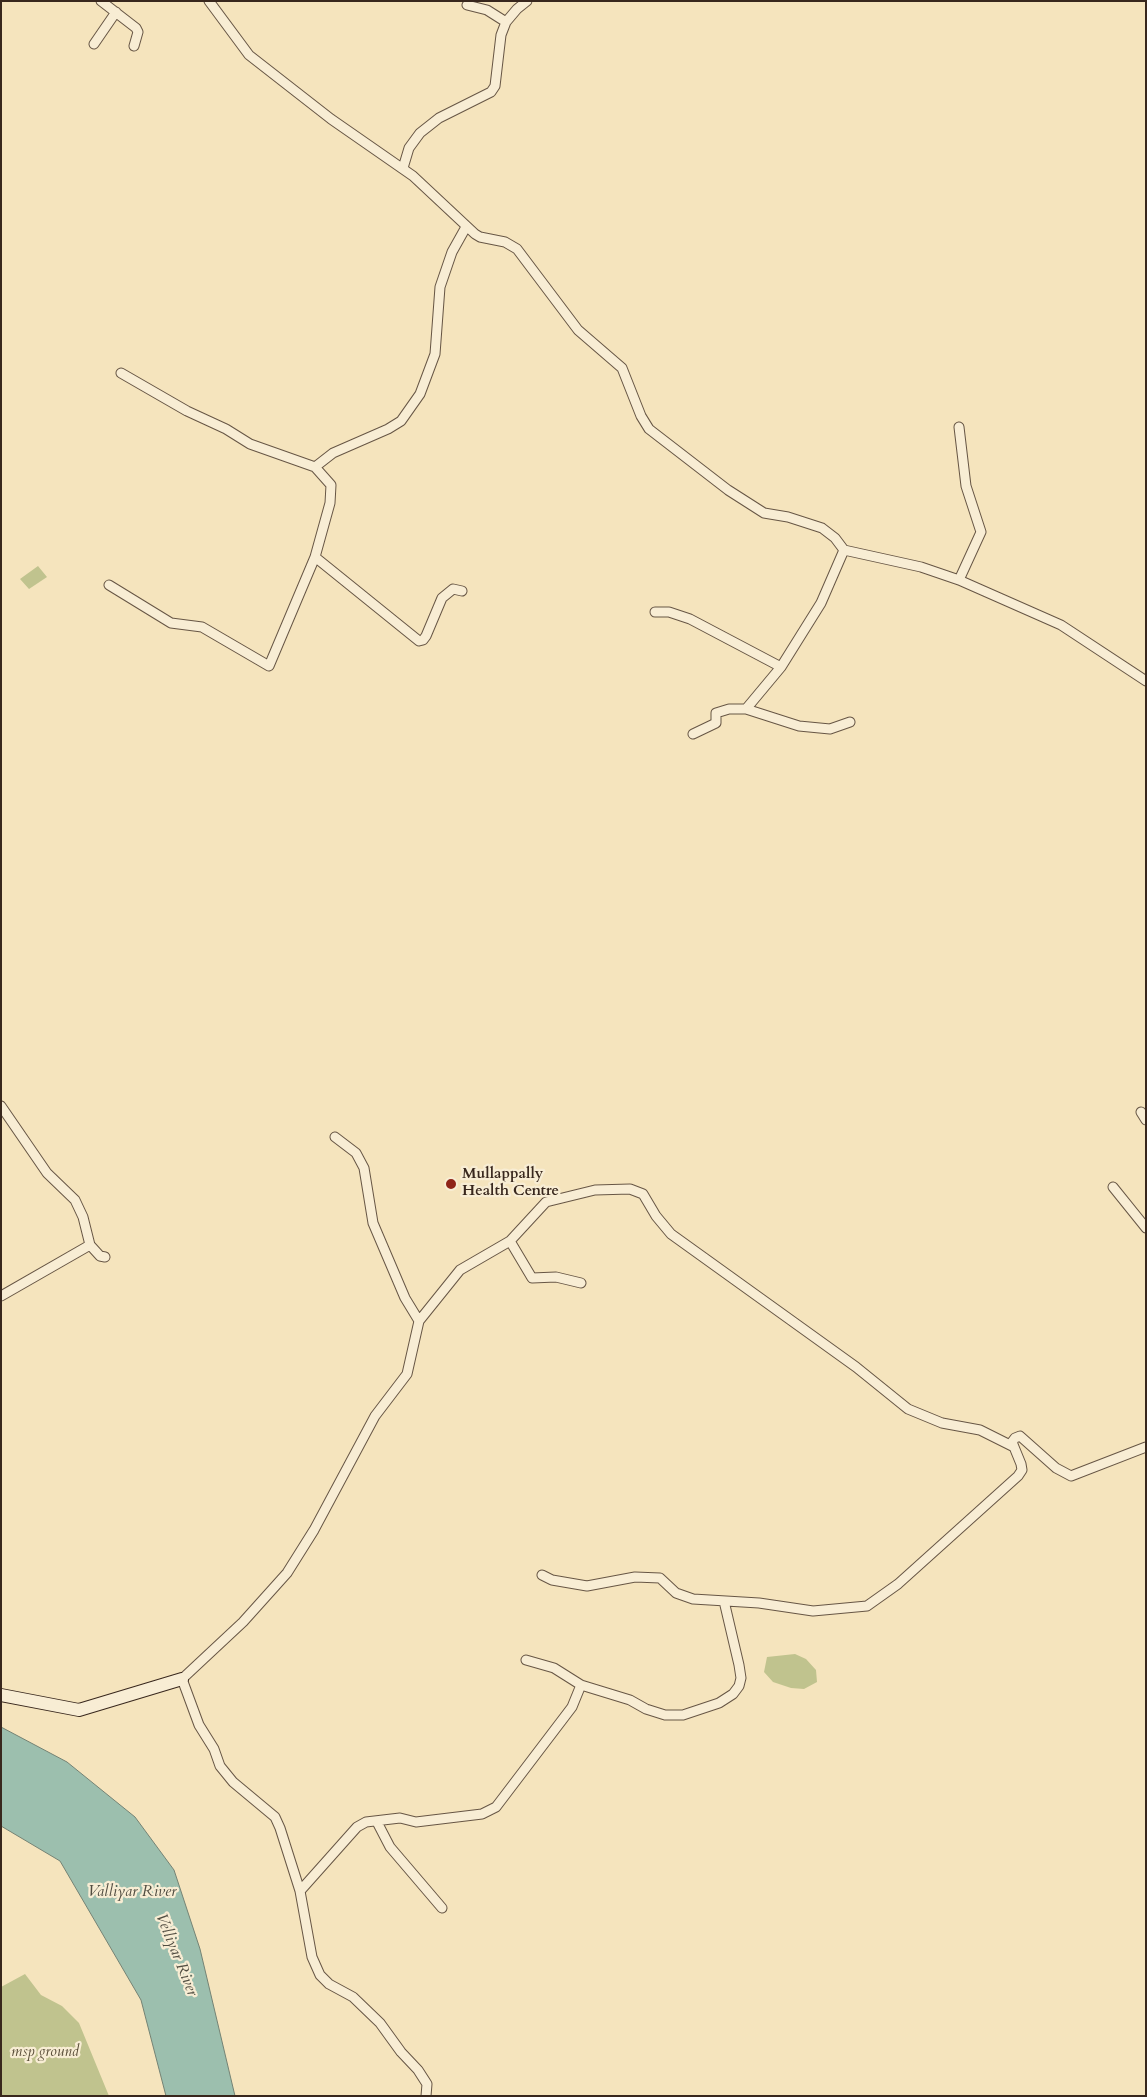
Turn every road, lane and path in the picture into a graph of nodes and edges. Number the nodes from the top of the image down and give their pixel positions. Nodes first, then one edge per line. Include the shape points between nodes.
1 (101, 1) edge
2 (209, 1) edge
3 (527, 1) edge
4 (467, 5) dead end
5 (116, 12) junction
6 (506, 22) junction
7 (94, 44) dead end
8 (134, 46) dead end
9 (403, 168) junction
10 (466, 227) junction
11 (121, 373) dead end
12 (959, 428) dead end
13 (315, 467) junction
14 (844, 550) junction
15 (315, 557) junction
16 (959, 580) junction
17 (109, 585) dead end
18 (462, 591) dead end
19 (655, 612) dead end
20 (781, 667) junction
21 (1146, 681) edge
22 (746, 709) junction
23 (850, 722) dead end
24 (692, 734) dead end
25 (1, 1106) edge
26 (335, 1137) dead end
27 (1113, 1187) dead end
28 (1146, 1228) edge
29 (510, 1241) junction
30 (90, 1245) junction
31 (105, 1257) dead end
32 (581, 1283) dead end
33 (1, 1296) edge
34 (419, 1321) junction
35 (1014, 1447) junction
36 (1146, 1447) edge
37 (542, 1575) dead end
38 (724, 1601) junction
39 (526, 1660) dead end
40 (182, 1679) junction
41 (581, 1685) junction
42 (1, 1695) edge
43 (377, 1822) junction
44 (300, 1891) junction
45 (442, 1908) dead end
46 (426, 2096) edge

1 - 5 street
2 - 9 street via 249,55 331,119
3 - 6 street
4 - 6 street via 487,10
5 - 7 street
5 - 8 street via 136,28
6 - 9 street via 501,35 495,86 490,92 439,118 420,133 408,148
9 - 10 street
10 - 13 street via 452,252 440,287 436,354 420,394 401,421 333,453
10 - 14 street via 480,237 505,242 522,254 578,330 622,368 649,429 728,490 764,513 822,528
11 - 13 street via 250,444
12 - 16 street via 966,486 981,532
13 - 15 street via 331,485 330,503
14 - 16 street via 920,567
14 - 20 street via 820,603
15 - 17 street via 269,666 202,627 171,623
15 - 18 street via 419,641 426,636 442,598 453,590
16 - 21 street via 1061,625
19 - 20 street via 669,612 690,619
20 - 22 street
22 - 23 street via 799,726 830,729
22 - 24 street via 716,713 716,723
25 - 30 street via 47,1173 75,1200
26 - 34 street via 356,1153 364,1168 373,1223 405,1298
27 - 28 street
29 - 32 street via 532,1278 556,1277
29 - 34 street via 460,1270
29 - 35 street via 546,1202 595,1190 630,1190 643,1194 671,1234 856,1367 908,1409 942,1423 980,1430
30 - 31 street
30 - 33 street
34 - 40 street via 408,1374 375,1416 314,1530 287,1573 243,1622
35 - 36 street via 1012,1442 1020,1436 1056,1468 1071,1476
35 - 38 street via 1022,1470 1018,1476 898,1584 867,1606 814,1611
37 - 38 street via 587,1586 635,1577 660,1578 676,1593 693,1599
38 - 41 street via 741,1678 740,1686 733,1694 719,1703 683,1715 665,1715
39 - 41 street via 554,1668
40 - 42 street via 79,1710
40 - 44 street via 199,1725 220,1766 239,1788 275,1817
41 - 43 street via 572,1707 496,1807 482,1814 416,1822 400,1818
43 - 44 street via 366,1822 357,1827
43 - 45 street via 390,1847
44 - 46 street via 312,1957 320,1975 353,1997 380,2023 427,2084

